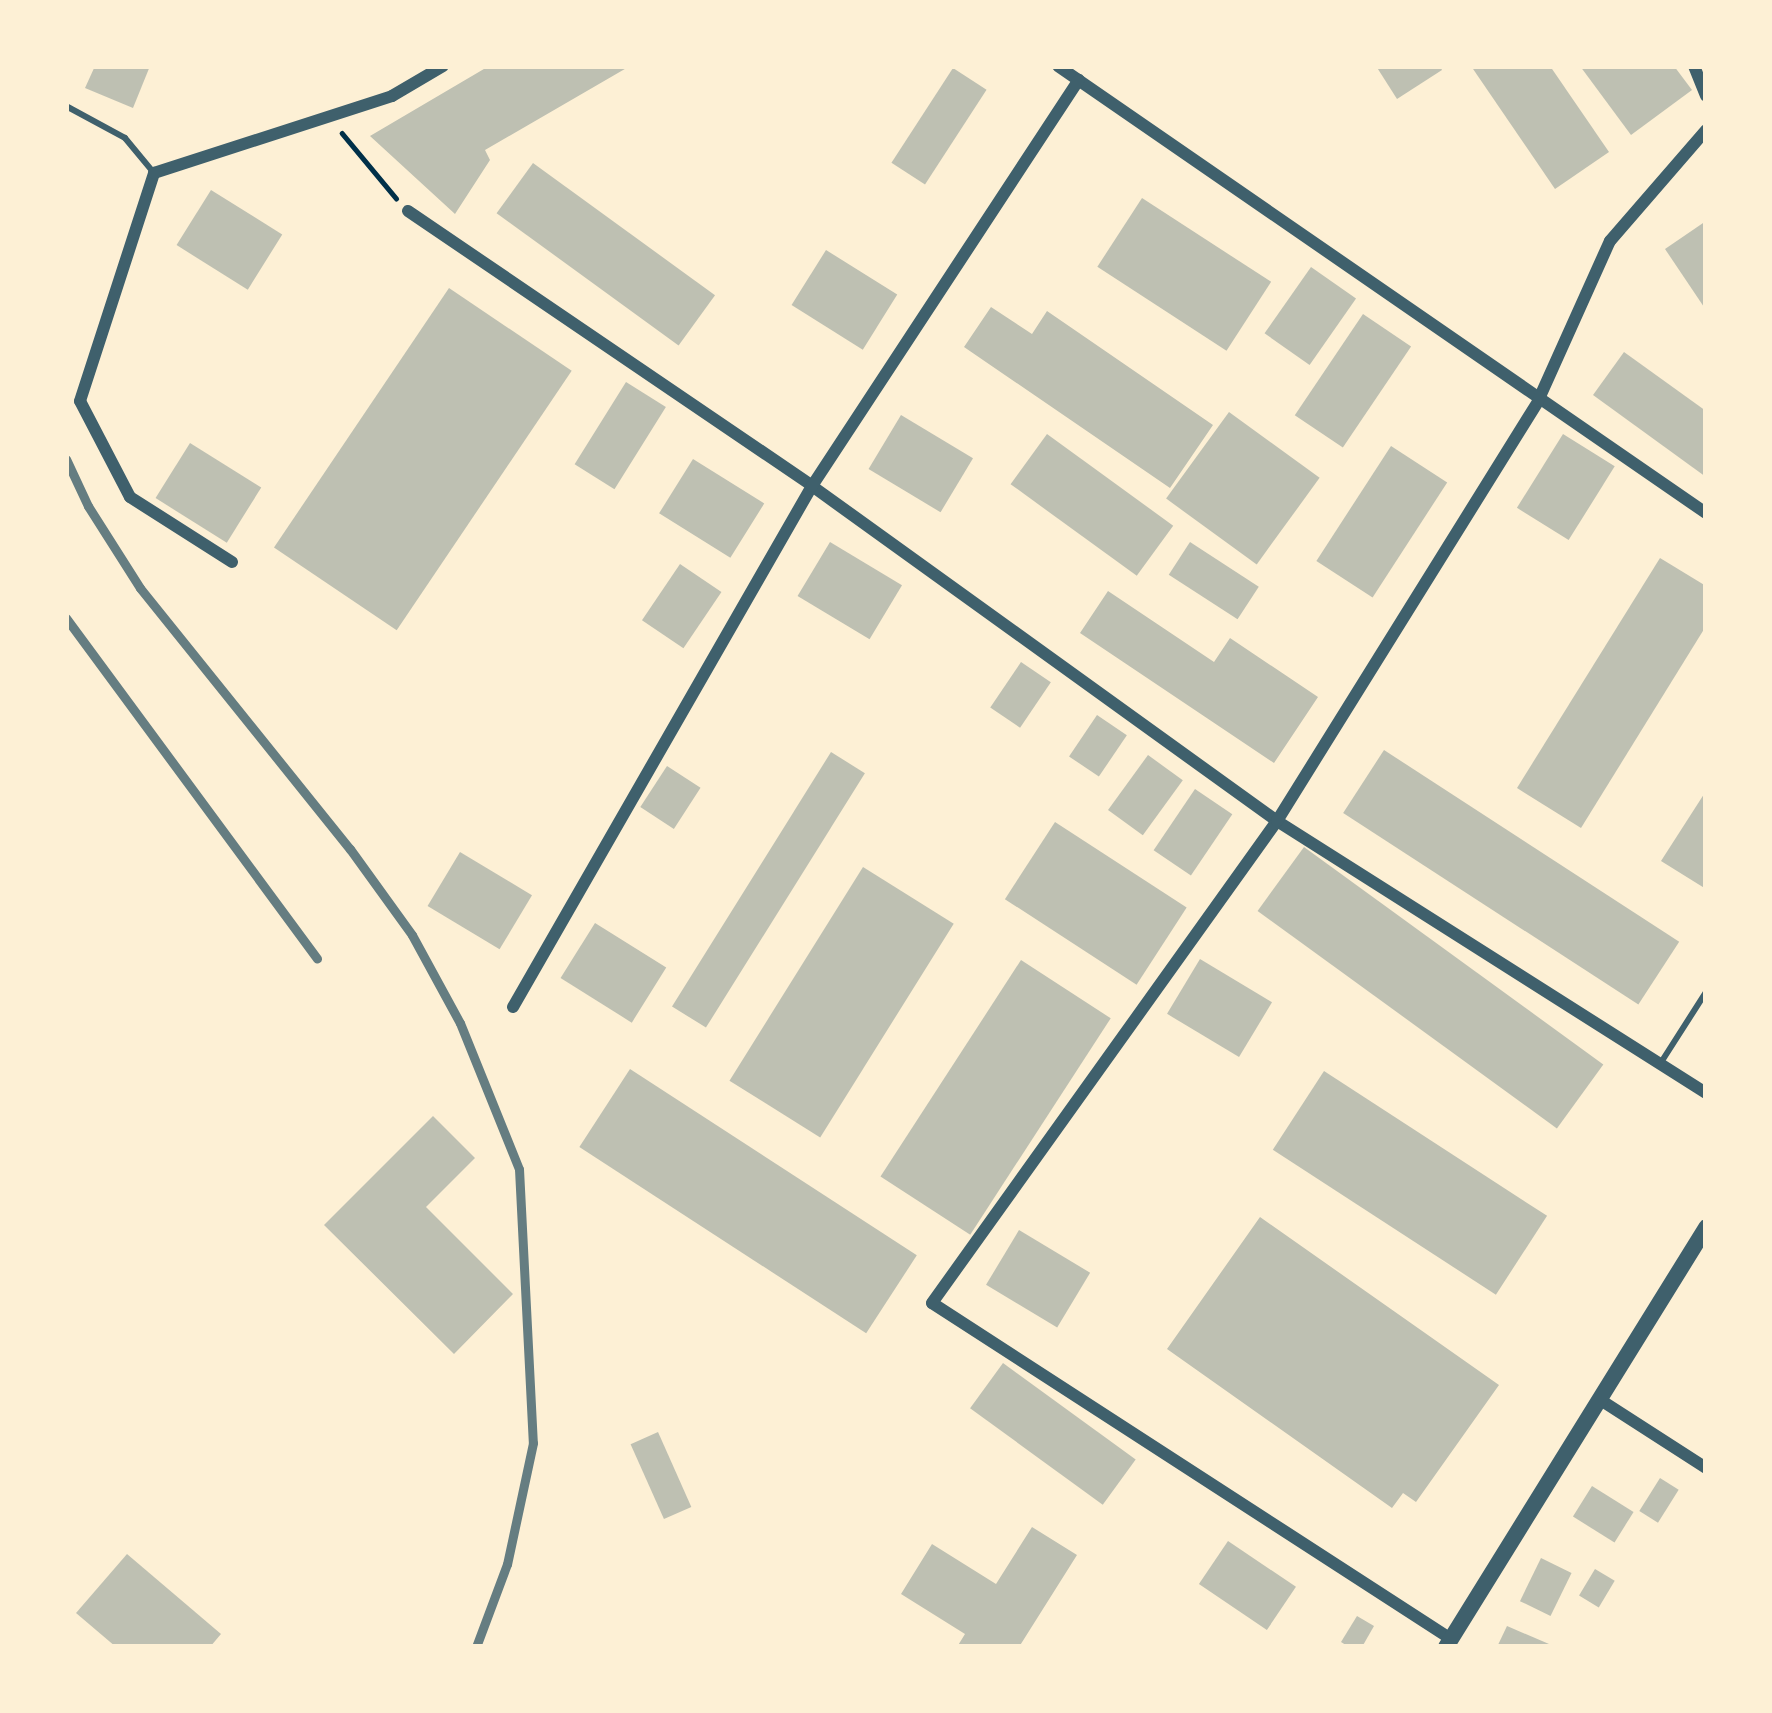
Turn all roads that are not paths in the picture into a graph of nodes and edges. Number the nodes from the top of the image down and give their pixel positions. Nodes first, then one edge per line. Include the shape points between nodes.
1 (443, 66) edge
2 (1058, 66) edge
3 (1694, 66) edge
4 (1079, 80) junction
5 (1706, 96) edge
6 (66, 106) edge
7 (1706, 130) edge
8 (154, 173) junction
9 (408, 211) road end
10 (1538, 401) junction
11 (812, 486) junction
12 (1706, 512) edge
13 (232, 562) dead end
14 (1277, 821) junction
15 (1706, 992) edge
16 (513, 1006) dead end
17 (1660, 1064) junction
18 (1706, 1093) edge
19 (1706, 1227) edge
20 (1599, 1399) junction
21 (1706, 1468) edge
22 (1449, 1643) edge

1 - 8 street via 392,96
2 - 4 street
3 - 5 street
4 - 10 street
4 - 11 street
6 - 8 lane via 125,138
7 - 10 street via 1610,241
8 - 13 street via 80,401 130,497
9 - 11 street
10 - 12 street
10 - 14 street
11 - 14 street
11 - 16 street
14 - 17 street
14 - 22 street via 932,1303
15 - 17 lane
17 - 18 street
19 - 20 street
20 - 21 street
20 - 22 street

